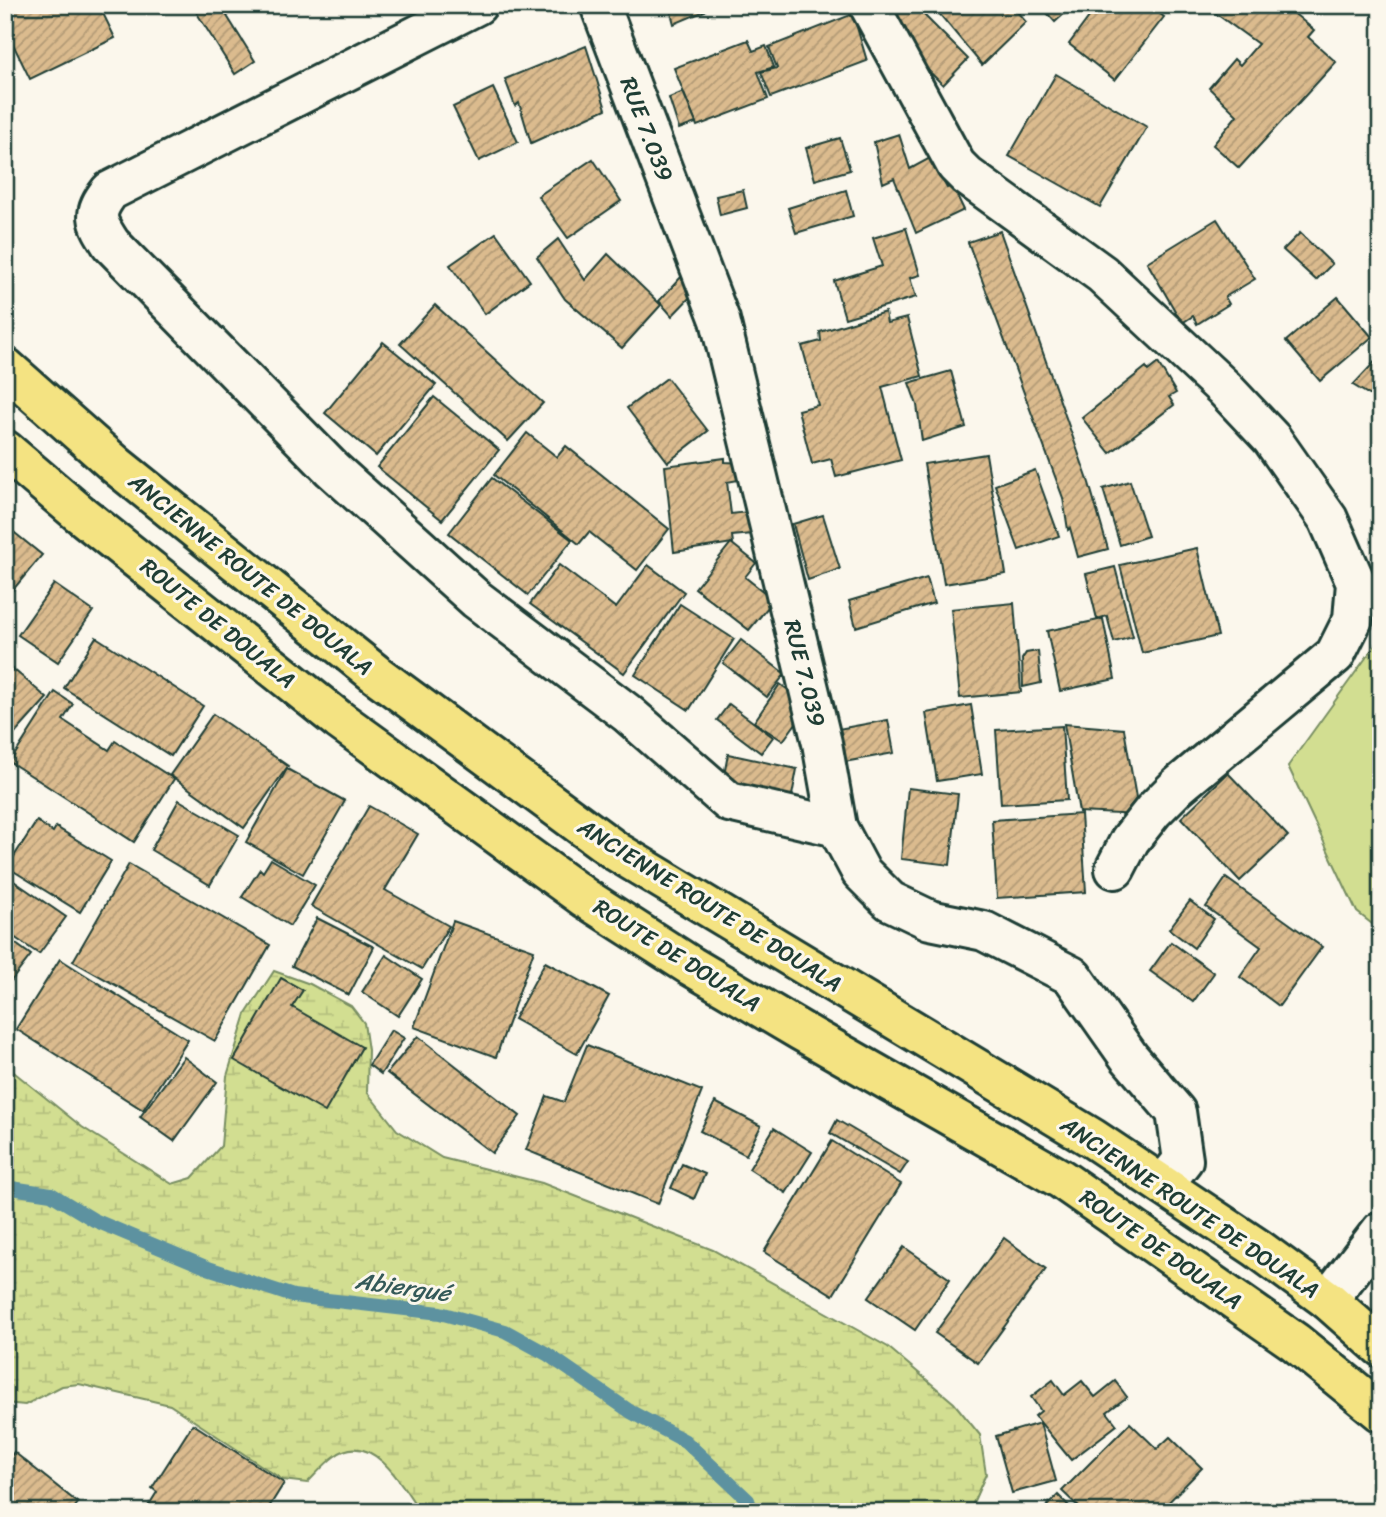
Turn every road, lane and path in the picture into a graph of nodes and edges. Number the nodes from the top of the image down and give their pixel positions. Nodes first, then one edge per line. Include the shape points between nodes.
1 (477, 5) edge
2 (600, 5) edge
3 (869, 5) edge
4 (5, 367) edge
5 (5, 450) edge
6 (837, 827) junction
7 (1115, 869) dead end
8 (1163, 1185) junction
9 (1381, 1231) edge
10 (1328, 1300) junction
11 (1381, 1347) edge
12 (1381, 1412) edge

1 - 6 street via 110,191 98,207 99,225 111,244 332,469 475,599 627,713 729,802
2 - 6 street, RUE 7.039 via 720,320 822,743
3 - 7 street via 956,165 1102,274 1239,404 1272,439 1328,519 1356,583 1353,619 1335,655 1178,786 1130,840
4 - 8 main road, ANCIENNE ROUTE DE DOUALA via 117,466 377,675 617,852
5 - 12 main road, ROUTE DE DOUALA via 338,720 585,898 790,1025 1061,1179 1295,1342
6 - 8 street, RUE 7.039 via 861,872 890,901 930,920 984,932 1072,976 1129,1058 1176,1112 1183,1160
8 - 10 main road, ANCIENNE ROUTE DE DOUALA
9 - 10 street
10 - 11 main road, ANCIENNE ROUTE DE DOUALA

